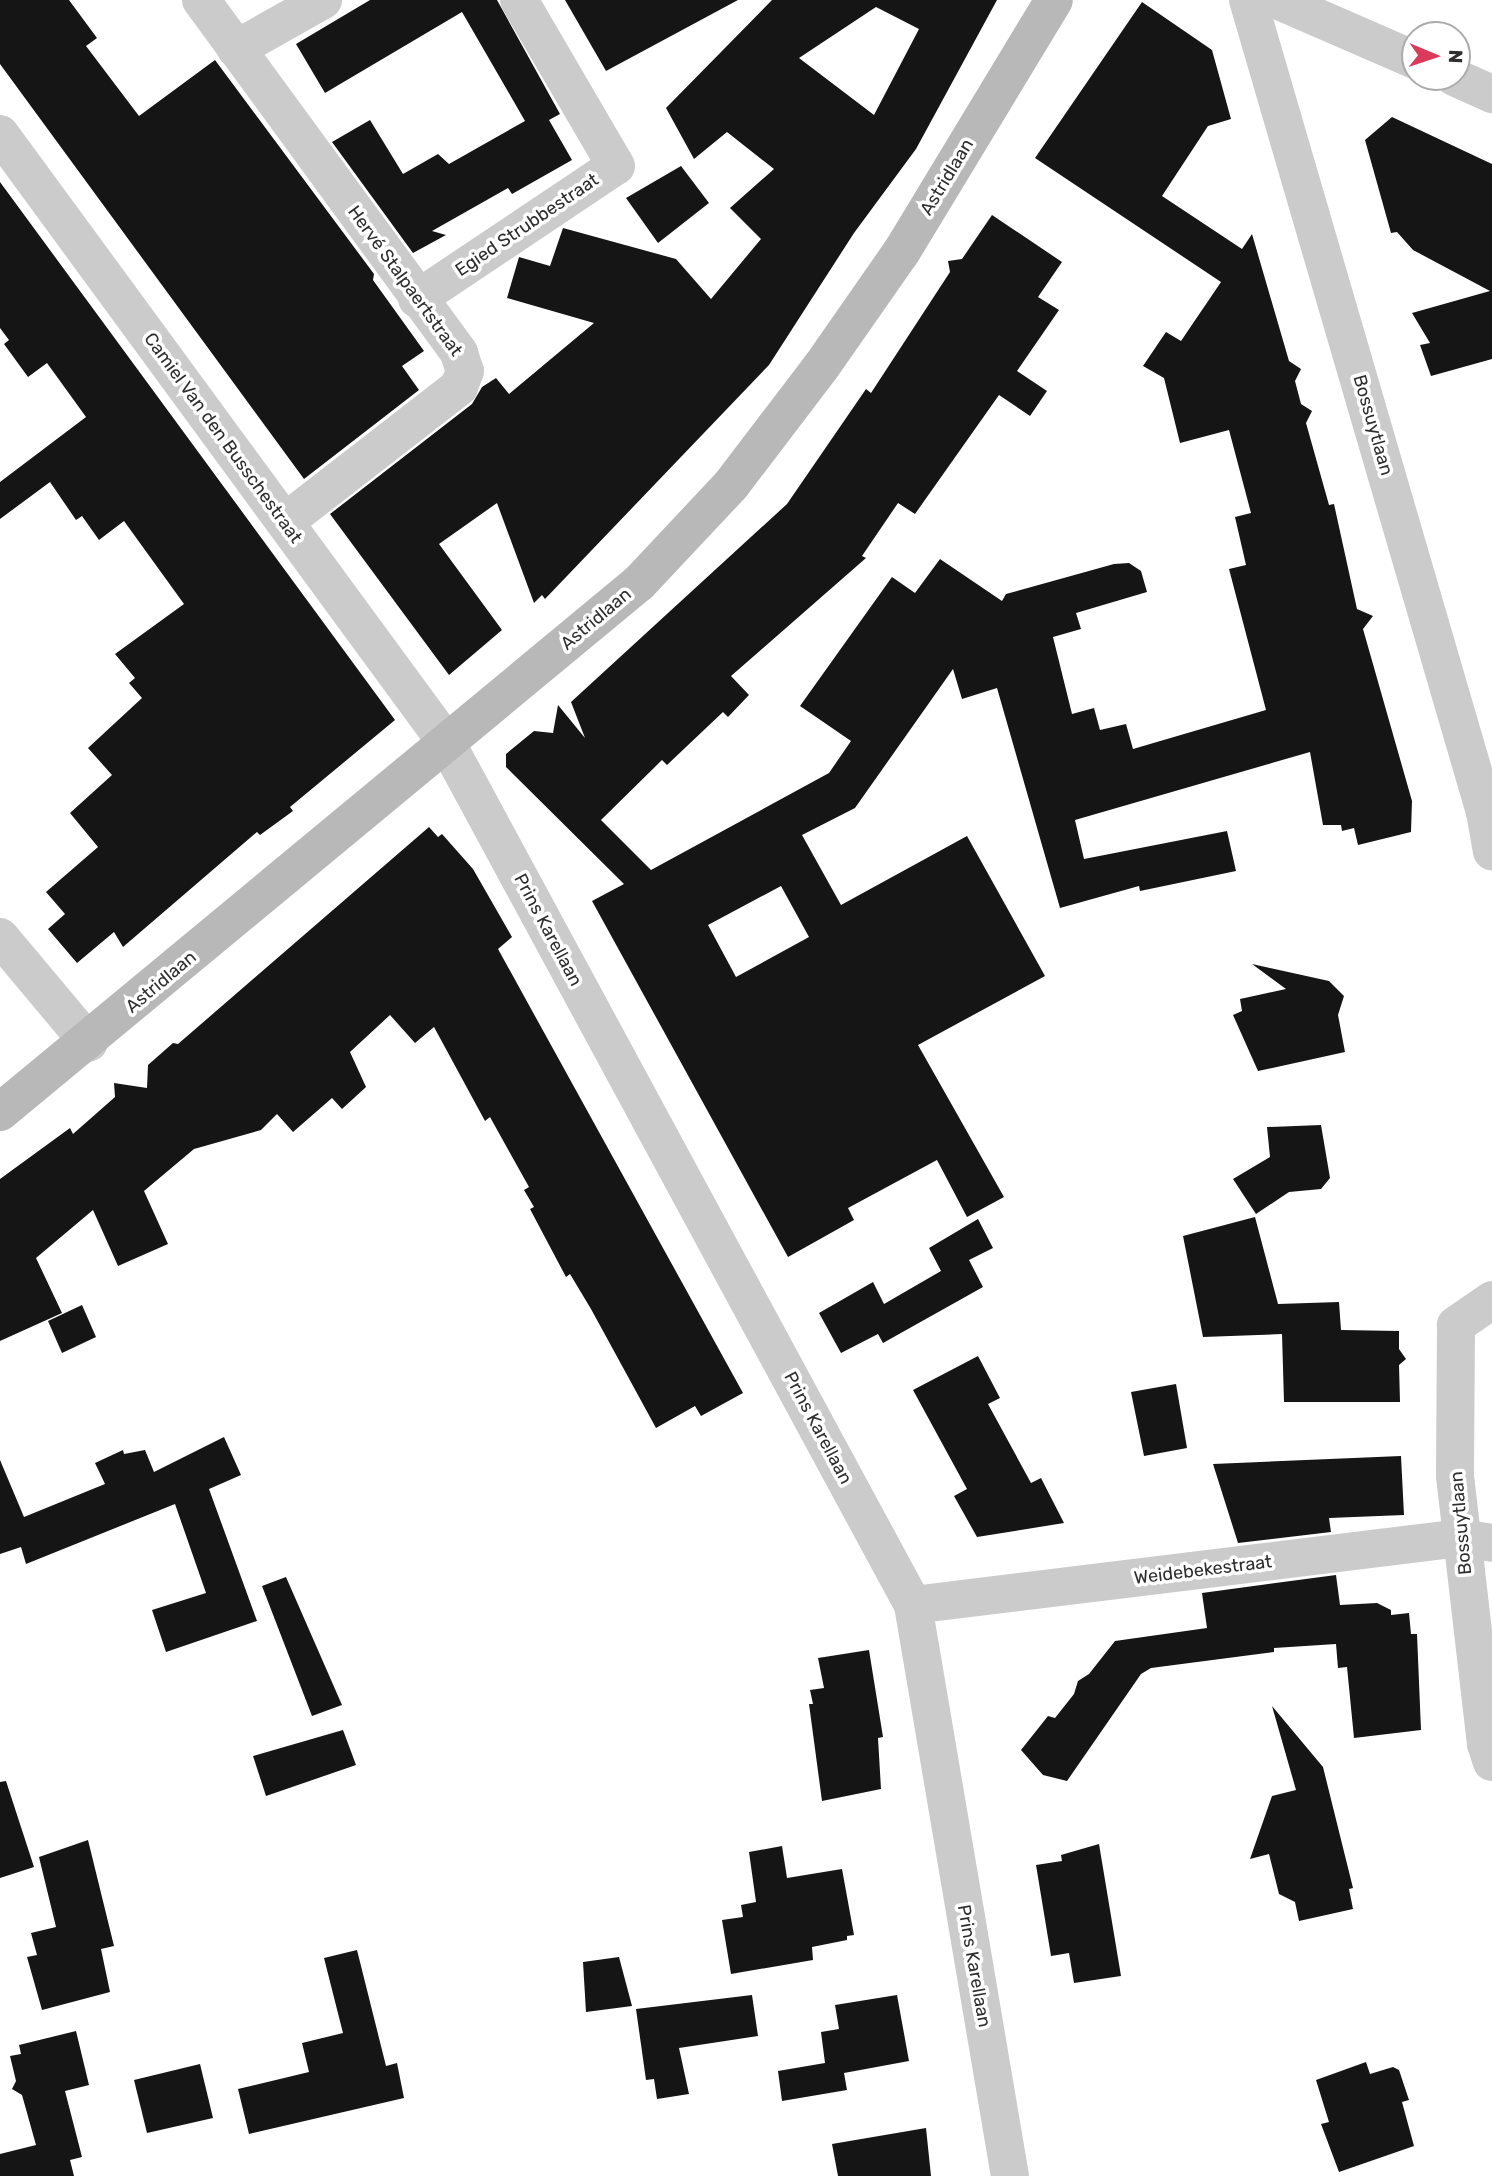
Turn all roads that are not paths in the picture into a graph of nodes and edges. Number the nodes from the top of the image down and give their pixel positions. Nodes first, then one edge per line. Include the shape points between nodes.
1 (201, 0) edge
2 (323, 0) edge
3 (519, 0) edge
4 (1054, 0) edge
5 (1248, 0) edge
6 (1277, 0) edge
7 (236, 49) junction
8 (1401, 54) edge
9 (1471, 84) edge
10 (1492, 93) edge
11 (0, 134) edge
12 (418, 299) junction
13 (285, 522) junction
14 (446, 742) junction
15 (1492, 851) edge
16 (0, 937) edge
17 (89, 1042) junction
18 (0, 1112) edge
19 (1492, 1300) edge
20 (1477, 1541) edge
21 (913, 1605) junction
22 (1492, 1762) edge
23 (1010, 2176) edge

1 - 7 street, Hervé Stalpaertstraat
2 - 7 street
3 - 12 street, Egied Strubbestraat via 616,166
4 - 14 main road, Astridlaan via 902,251 731,485 639,583
5 - 15 street, Bossuytlaan via 1481,799
6 - 8 street
7 - 12 street, Hervé Stalpaertstraat
9 - 10 street
11 - 13 street, Camiel Van den Busschestraat
12 - 13 street, Hervé Stalpaertstraat via 458,353 463,380
13 - 14 street, Camiel Van den Busschestraat
14 - 17 main road, Astridlaan
14 - 21 street, Prins Karellaan
16 - 17 street
17 - 18 main road, Astridlaan
19 - 20 street, Bossuytlaan via 1456,1325 1455,1476
20 - 21 street, Weidebekestraat
20 - 22 street, Bossuytlaan via 1486,1744
21 - 23 street, Prins Karellaan

